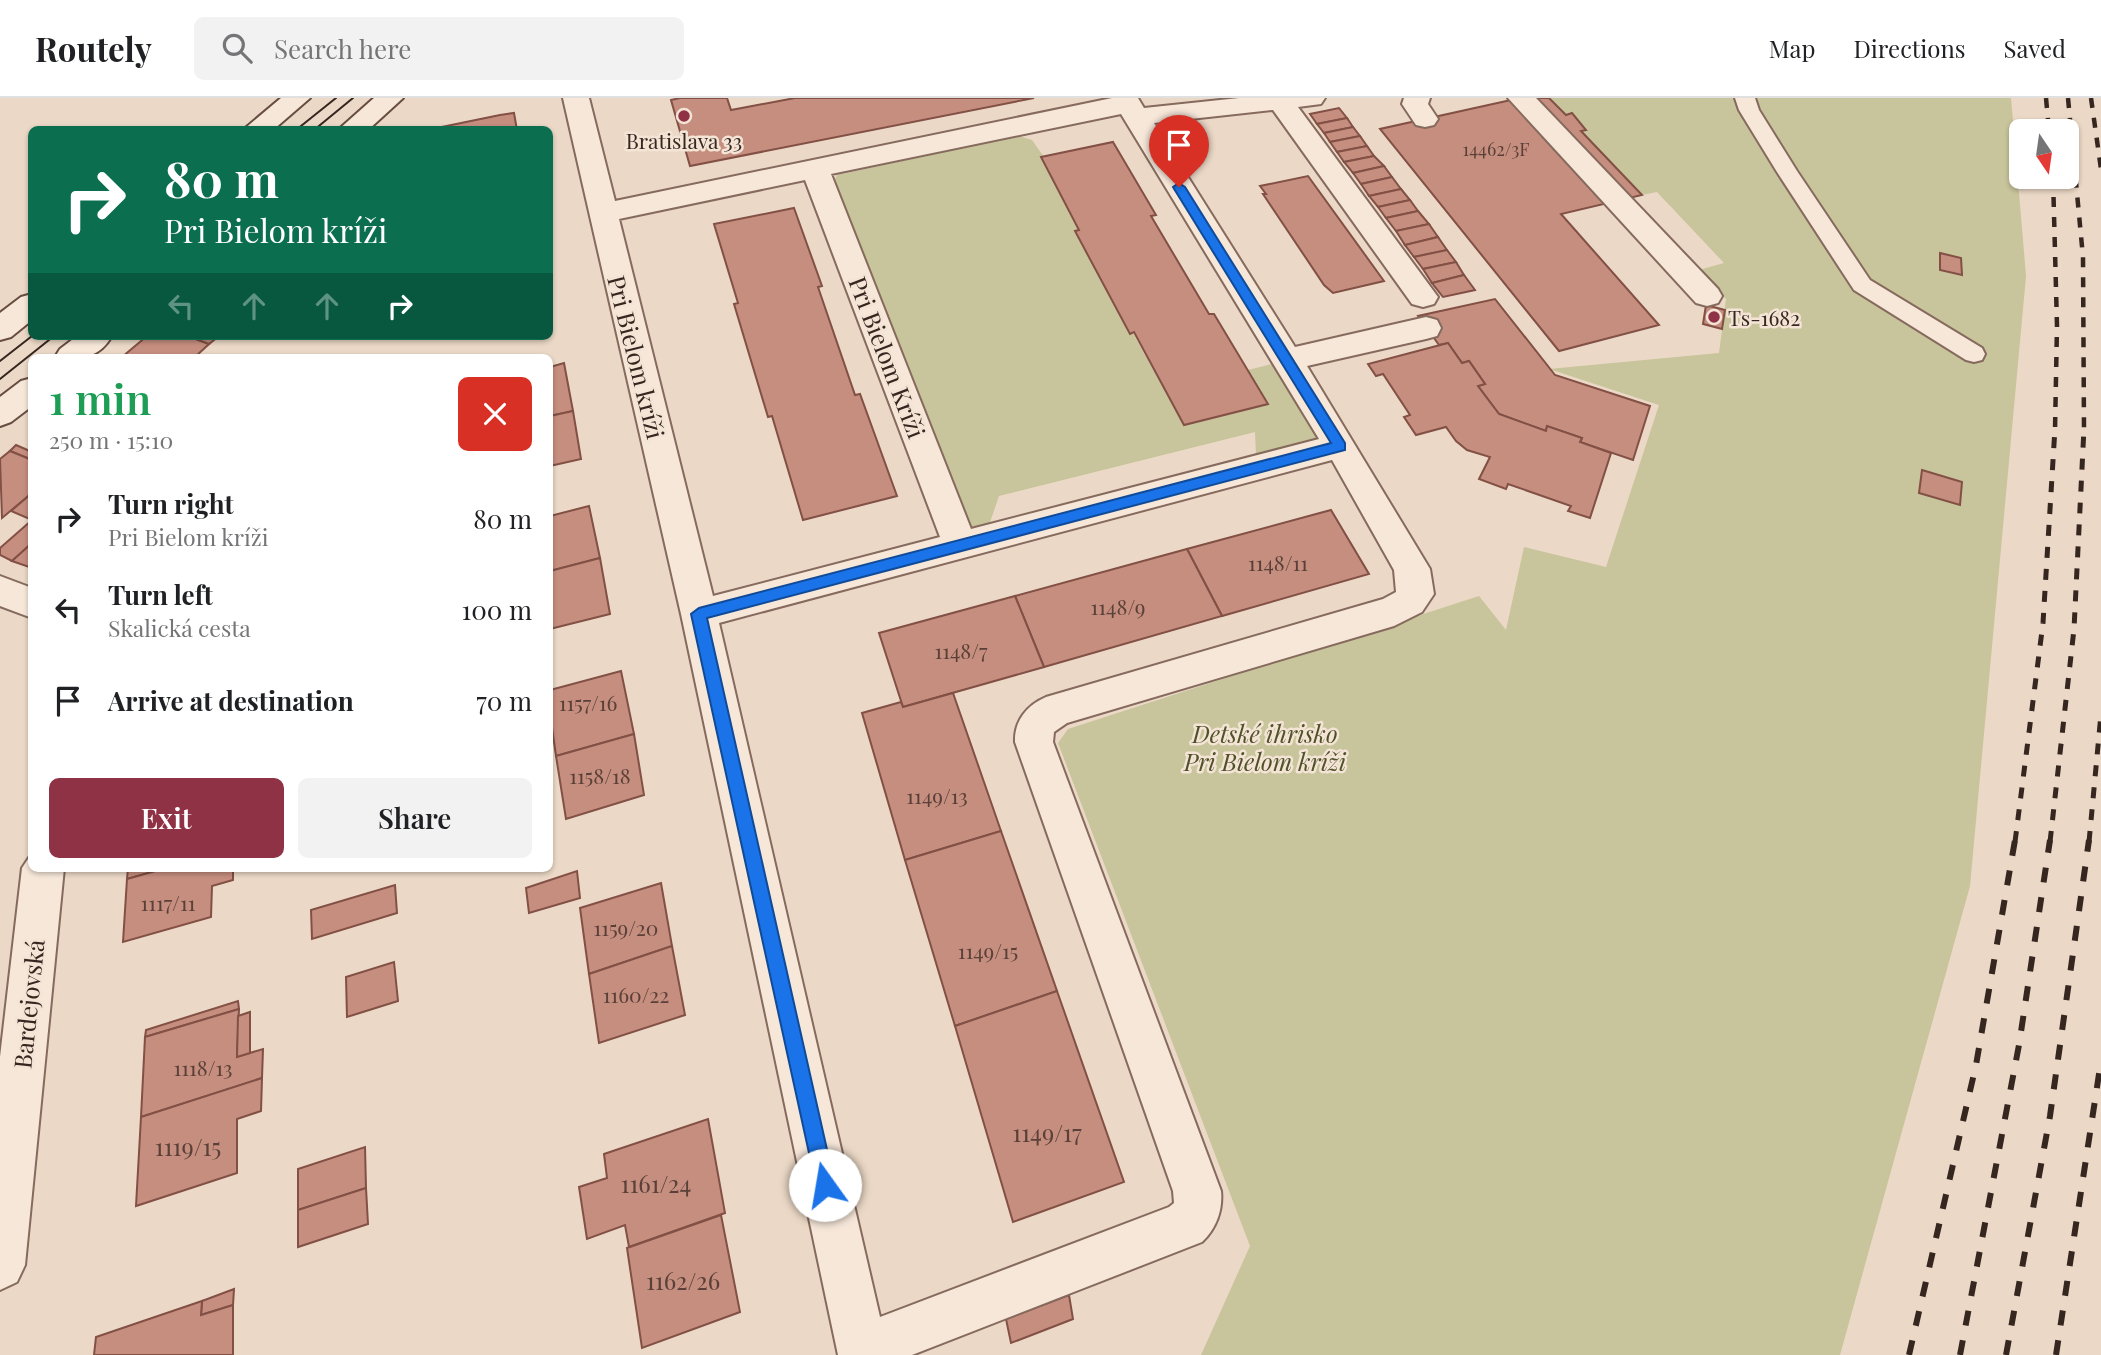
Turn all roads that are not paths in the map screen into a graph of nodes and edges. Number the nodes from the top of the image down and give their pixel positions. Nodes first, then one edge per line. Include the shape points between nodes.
1 (297, 98) edge
2 (390, 98) edge
3 (578, 98) edge
4 (1312, 98) edge
5 (1521, 98) edge
6 (1745, 98) edge
7 (1280, 102) junction
8 (1130, 106) edge
9 (261, 126) edge
10 (356, 126) edge
11 (815, 170) junction
12 (603, 213) junction
13 (1707, 296) dead end
14 (1423, 297) dead end
15 (28, 307) edge
16 (0, 328) edge
17 (1426, 328) dead end
18 (92, 340) edge
19 (75, 354) edge
20 (1974, 354) dead end
21 (1287, 360) junction
22 (28, 392) edge
23 (0, 414) edge
24 (1340, 446) junction
25 (960, 545) junction
26 (0, 590) edge
27 (28, 602) edge
28 (699, 614) junction
29 (43, 872) edge
30 (0, 1265) edge
31 (862, 1352) edge

1 - 9 street
2 - 10 street
3 - 12 street, Pri Bielom kríži
4 - 7 street
5 - 13 street
6 - 20 lane via 1861,285
7 - 8 street
7 - 14 street
8 - 11 street
8 - 21 street
11 - 12 street
11 - 25 street, Pri Bielom Kríži
12 - 28 street, Pri Bielom kríži
15 - 16 street
17 - 21 street
18 - 19 street
21 - 24 street
22 - 23 street
24 - 25 street
24 - 31 street via 1412,569 1416,594 1409,602 1394,611 1048,713 1033,734 1197,1191 1199,1207 1194,1218
25 - 28 street
26 - 27 street
28 - 31 street, Pri Bielom kríži
29 - 30 street, Bardejovská

